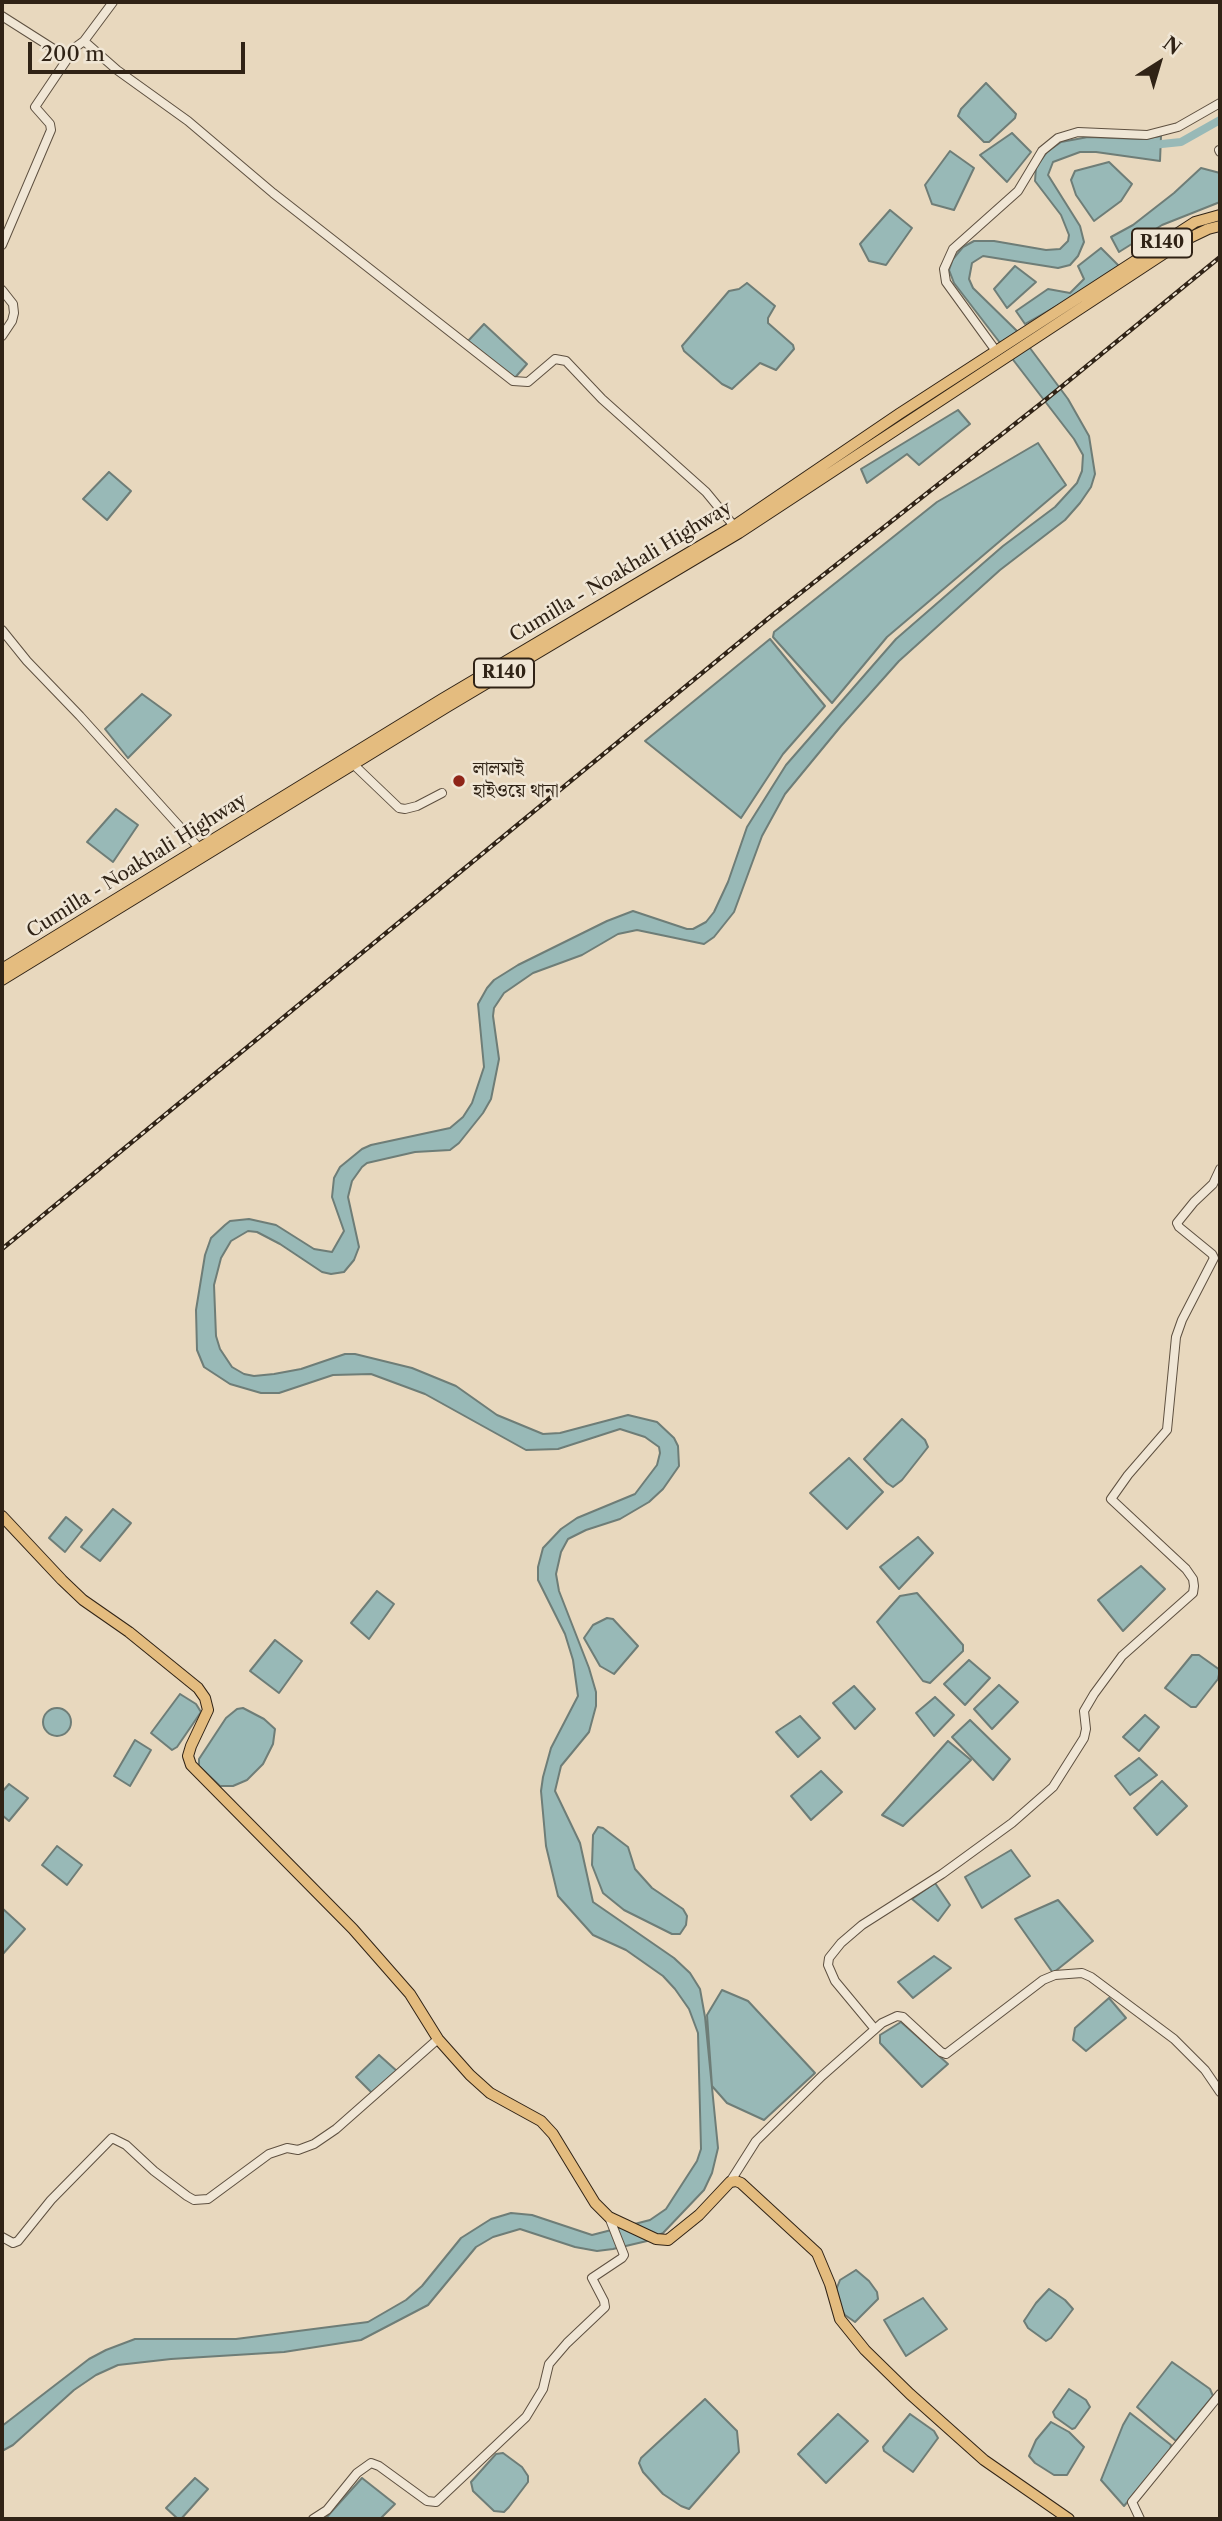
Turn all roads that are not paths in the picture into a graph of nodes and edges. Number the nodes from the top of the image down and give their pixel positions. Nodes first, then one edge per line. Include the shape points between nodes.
1 (113, 2) edge
2 (2, 16) edge
3 (84, 40) junction
4 (68, 58) junction
5 (1220, 103) edge
6 (1220, 215) edge
7 (1220, 226) edge
8 (2, 245) edge
9 (2, 290) edge
10 (1050, 322) junction
11 (2, 336) edge
12 (996, 351) junction
13 (734, 526) junction
14 (656, 578) junction
15 (2, 630) edge
16 (354, 764) junction
17 (442, 793) dead end
18 (199, 848) junction
19 (2, 969) edge
20 (2, 980) edge
21 (1220, 1168) edge
22 (2, 1516) edge
23 (874, 2028) junction
24 (438, 2039) junction
25 (1220, 2092) edge
26 (730, 2182) junction
27 (613, 2220) junction
28 (2, 2237) edge
29 (1220, 2394) edge
30 (313, 2519) edge
31 (1069, 2519) edge
32 (1140, 2519) edge

1 - 3 street
2 - 4 street
3 - 4 street
3 - 13 street via 513,381 528,382 555,359 566,361 706,492
4 - 8 street via 36,106 51,130
5 - 12 street via 1178,127 1147,135 1078,132 1058,138 1042,151 1018,191 953,249 944,269 946,282
6 - 10 main road, Cumilla - Noakhali Highway / R140 via 1195,222
7 - 10 main road, Cumilla - Noakhali Highway / R140 via 1183,241
9 - 11 street via 14,313
10 - 12 main road, Cumilla - Noakhali Highway / R140
10 - 14 main road, Cumilla - Noakhali Highway / R140 via 1002,361 739,533
12 - 13 main road, Cumilla - Noakhali Highway / R140
13 - 14 main road, Cumilla - Noakhali Highway / R140
14 - 16 main road, R140
14 - 18 main road, Cumilla - Noakhali Highway / R140
15 - 18 street
16 - 17 street via 399,808 417,806
16 - 20 main road, R140
18 - 19 main road, Cumilla - Noakhali Highway / R140
21 - 23 street via 1213,1184 1177,1223 1214,1256 1176,1337 1167,1430 1111,1499 1186,1569 1193,1579 1193,1593 1122,1656 1094,1694 1084,1711 1084,1738 1053,1787 1013,1823 942,1874 862,1924 829,1958 835,1981
22 - 24 main road via 83,1600 198,1688 208,1710 191,1746 191,1765 353,1929 410,1994
23 - 25 street via 900,2015 946,2054 1043,1980 1082,1973 1174,2039
23 - 26 street via 756,2141
24 - 27 main road via 491,2093 541,2121 595,2203
24 - 28 street via 336,2129 298,2150 269,2154 208,2199 187,2196 112,2138 18,2241
26 - 27 main road via 668,2240
26 - 31 main road via 741,2183 817,2253 840,2319 874,2360 984,2460
27 - 30 street via 622,2259 592,2278 605,2307 549,2364 543,2389 526,2417 436,2502 427,2501 371,2463
29 - 32 street via 1132,2502

